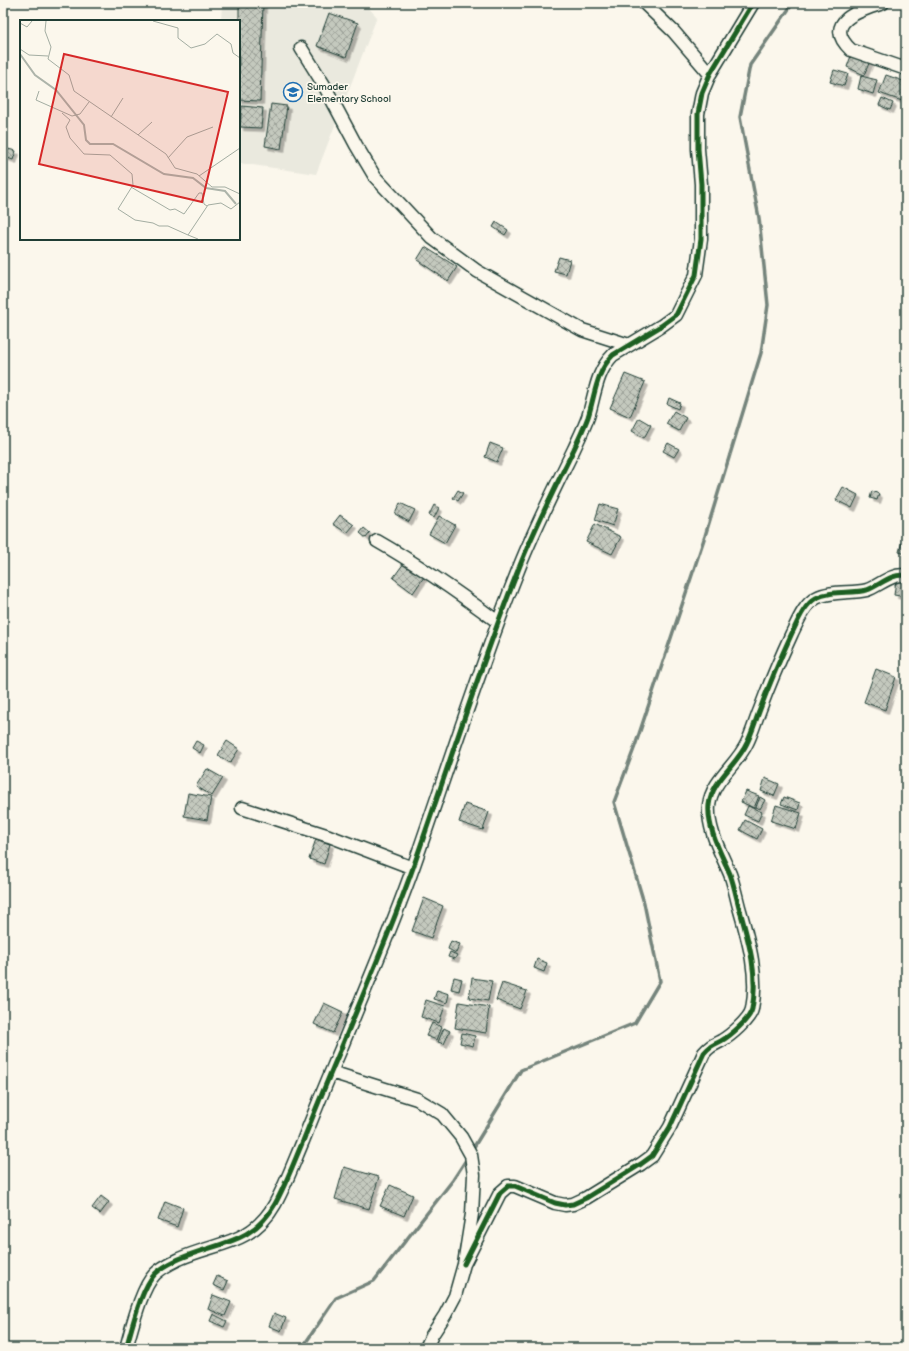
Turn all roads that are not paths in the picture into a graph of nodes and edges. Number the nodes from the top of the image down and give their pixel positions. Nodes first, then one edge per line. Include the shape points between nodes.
1 (644, 3) edge
2 (753, 3) edge
3 (883, 3) edge
4 (301, 48) dead end
5 (906, 68) edge
6 (710, 74) junction
7 (629, 345) junction
8 (377, 540) dead end
9 (906, 576) edge
10 (498, 622) junction
11 (242, 808) dead end
12 (413, 868) junction
13 (331, 1072) junction
14 (464, 1264) junction
15 (126, 1348) edge
16 (426, 1348) edge

1 - 6 street via 674,32
2 - 6 street
3 - 5 street via 843,20 840,26 844,43 851,50
4 - 7 street via 375,177 432,238 477,271 582,330
6 - 7 street via 702,93 698,114 701,239 696,275 676,315
7 - 10 street via 613,355 602,369 581,436 546,504
8 - 10 street via 436,577
9 - 14 street via 897,576 866,590 824,595 807,607 778,662 747,744 712,791 709,806 717,847 730,876 751,952 754,998 749,1015 736,1030 704,1053 670,1127 652,1156 573,1204 555,1203 515,1186 508,1186 500,1193
10 - 12 street
11 - 12 street via 329,836
12 - 13 street
13 - 14 street via 417,1099 442,1114 461,1137 471,1155 474,1175 472,1214
13 - 15 street via 296,1157 267,1216 244,1236 222,1246 191,1254 168,1264 155,1274 146,1285
14 - 16 street via 455,1296

